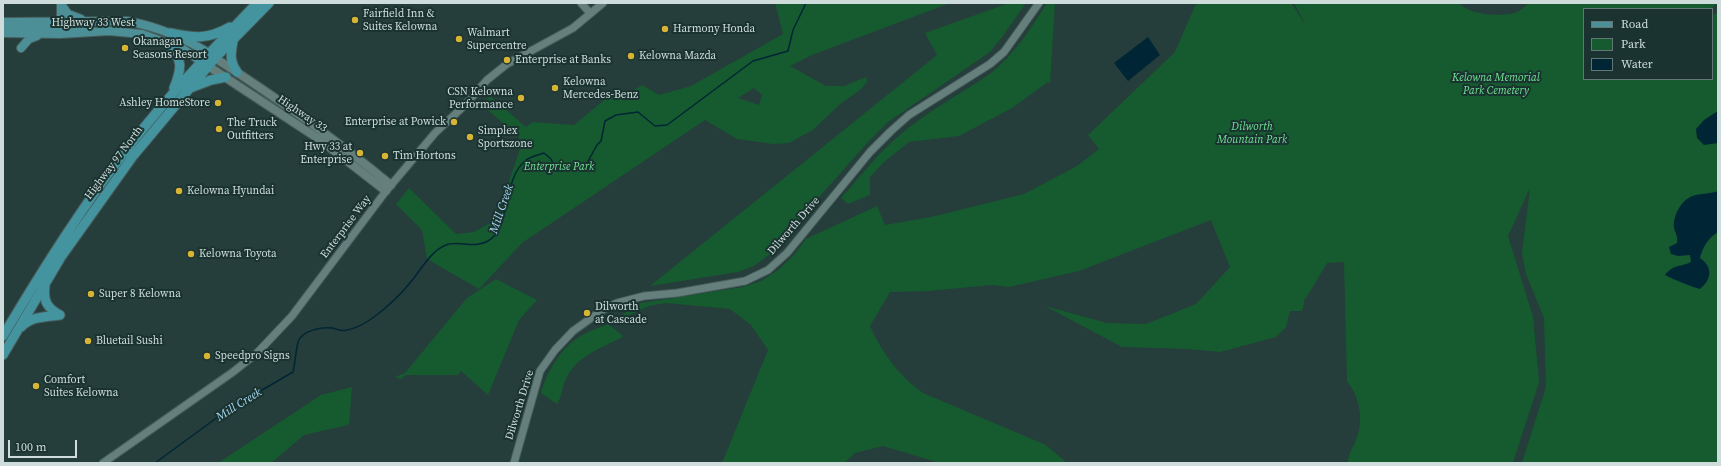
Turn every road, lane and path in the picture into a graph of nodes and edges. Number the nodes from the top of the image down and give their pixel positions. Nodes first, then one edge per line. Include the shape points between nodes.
1 (257, 3) edge
2 (268, 3) edge
3 (581, 3) edge
4 (603, 3) edge
5 (1039, 3) edge
6 (61, 4) edge
7 (590, 13) junction
8 (60, 21) junction
9 (92, 21) junction
10 (109, 21) junction
11 (240, 21) junction
12 (3, 22) edge
13 (41, 22) junction
14 (3, 28) edge
15 (3, 33) edge
16 (170, 33) junction
17 (21, 34) junction
18 (50, 34) junction
19 (233, 41) junction
20 (168, 43) junction
21 (21, 48) dead end
22 (212, 56) junction
23 (205, 64) junction
24 (237, 72) junction
25 (226, 77) junction
26 (189, 88) junction
27 (171, 97) junction
28 (389, 188) junction
29 (46, 282) junction
30 (31, 290) junction
31 (33, 303) junction
32 (17, 313) junction
33 (22, 323) junction
34 (16, 333) junction
35 (3, 336) edge
36 (3, 354) edge
37 (104, 463) edge
38 (514, 463) edge

1 - 11 highway, Highway 97 North
2 - 19 highway, Highway 97 North
3 - 7 street
4 - 7 street, Enterprise Way
5 - 38 street, Dilworth Drive via 1004,52 990,64 910,115 891,131 870,152 787,253 768,270 745,281 676,294 644,296 617,303 573,331 540,371
6 - 8 main road
6 - 9 main road via 68,14
6 - 13 main road via 54,15
7 - 28 street, Enterprise Way via 573,28 507,64 487,80 435,133
8 - 9 main road, Highway 33 West
8 - 13 main road, Highway 33 West
8 - 14 main road via 55,27 48,28
9 - 10 main road, Highway 33 West
10 - 16 main road, Highway 33 West via 144,24
10 - 17 main road via 60,29 30,30
11 - 16 highway via 207,37
11 - 22 highway, Highway 97 North
12 - 13 main road, Highway 33 West
15 - 17 main road, Highway 33 West
16 - 22 main road, Highway 33 West via 187,40
17 - 18 main road, Highway 33 West
18 - 20 main road, Highway 33 West via 126,32 142,34
18 - 21 main road via 29,39
19 - 22 highway, Highway 97 North
19 - 24 highway via 231,58
20 - 23 main road, Highway 33 West via 183,49
20 - 27 highway via 177,53 180,62 179,78
22 - 23 highway, Highway 97 North
22 - 24 main road, Highway 33
23 - 25 main road, Highway 33
23 - 26 highway, Highway 97 North
23 - 27 highway, Highway 97 North
24 - 28 main road, Highway 33 via 308,120
25 - 26 highway
25 - 28 main road, Highway 33
26 - 29 highway, Highway 97 North via 124,167
27 - 30 highway, Highway 97 North via 118,161 56,249
28 - 37 street, Enterprise Way via 292,316 257,353
29 - 31 highway, Highway 97 North
29 - 34 highway via 45,302 50,309 60,315 35,318
30 - 31 highway
30 - 32 highway, Highway 97 North
31 - 33 highway, Highway 97 North
32 - 33 highway
32 - 35 highway, Highway 97 North
33 - 34 highway, Highway 97 North
34 - 36 highway, Highway 97 North

